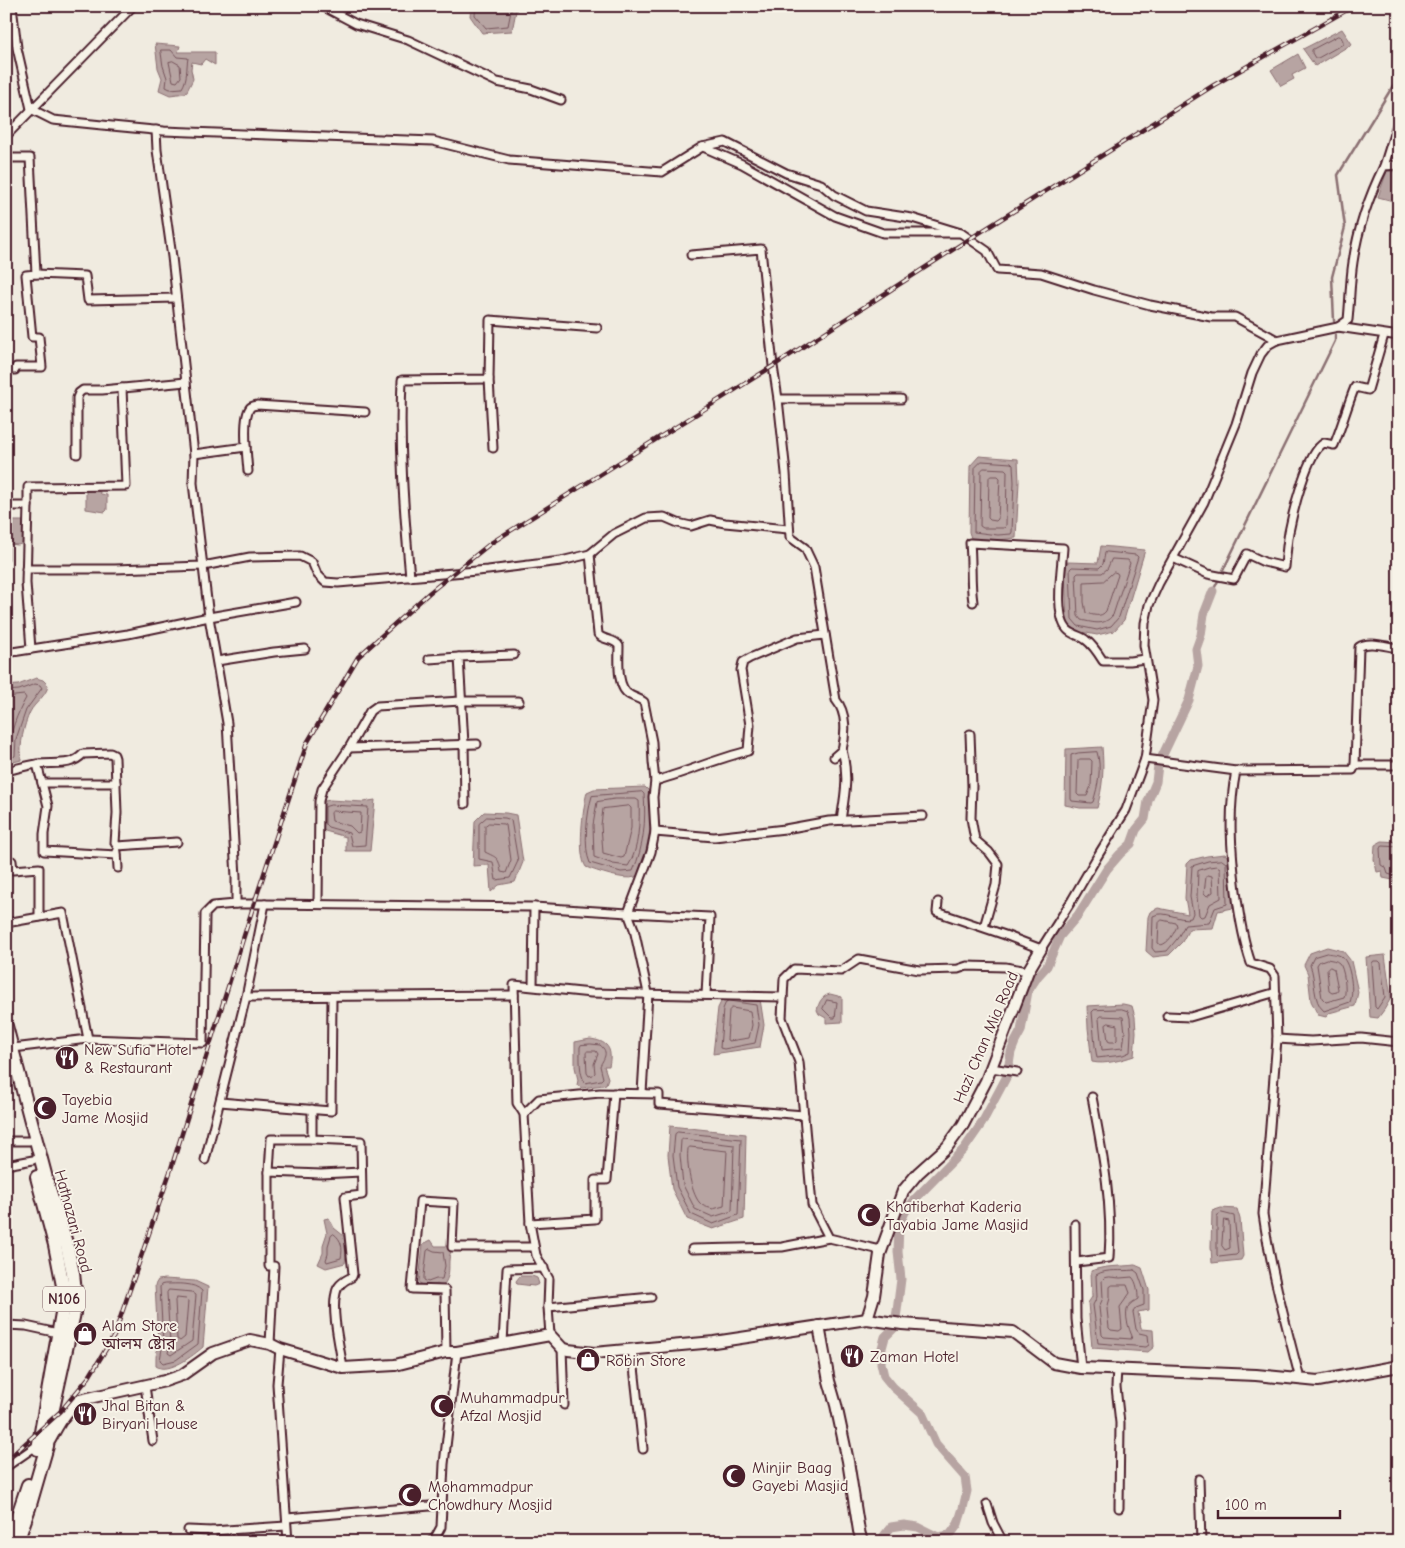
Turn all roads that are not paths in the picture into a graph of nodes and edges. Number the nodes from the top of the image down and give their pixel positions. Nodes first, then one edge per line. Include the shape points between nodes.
1 (12, 6) edge
2 (133, 6) edge
3 (322, 6) edge
4 (561, 100) dead end
5 (31, 109) junction
6 (1399, 118) edge
7 (156, 130) junction
8 (6, 136) edge
9 (702, 147) junction
10 (6, 158) edge
11 (1384, 166) junction
12 (1399, 166) edge
13 (961, 233) junction
14 (691, 256) dead end
15 (36, 274) junction
16 (176, 298) junction
17 (1338, 327) junction
18 (597, 328) dead end
19 (1384, 334) junction
20 (1399, 336) edge
21 (1277, 340) junction
22 (6, 369) edge
23 (489, 379) junction
24 (186, 382) junction
25 (122, 388) junction
26 (901, 399) dead end
27 (778, 400) junction
28 (365, 412) dead end
29 (246, 447) junction
30 (493, 448) dead end
31 (77, 454) dead end
32 (194, 454) junction
33 (248, 471) dead end
34 (6, 506) edge
35 (28, 506) junction
36 (788, 529) junction
37 (590, 554) junction
38 (1172, 558) junction
39 (203, 566) junction
40 (26, 569) junction
41 (410, 577) junction
42 (296, 602) dead end
43 (973, 602) dead end
44 (209, 617) junction
45 (825, 635) junction
46 (1399, 648) edge
47 (31, 649) junction
48 (305, 649) dead end
49 (6, 653) edge
50 (514, 655) dead end
51 (459, 657) junction
52 (430, 659) dead end
53 (1145, 659) junction
54 (217, 661) junction
55 (519, 700) dead end
56 (461, 701) junction
57 (970, 734) dead end
58 (464, 744) junction
59 (477, 744) dead end
60 (349, 748) junction
61 (842, 750) junction
62 (834, 756) dead end
63 (1144, 759) junction
64 (37, 764) junction
65 (1399, 764) edge
66 (1355, 765) junction
67 (1236, 771) junction
68 (6, 772) edge
69 (655, 781) junction
70 (42, 783) junction
71 (116, 783) junction
72 (465, 804) dead end
73 (923, 816) dead end
74 (841, 820) junction
75 (655, 832) junction
76 (177, 842) dead end
77 (117, 846) junction
78 (117, 855) junction
79 (6, 862) edge
80 (118, 868) dead end
81 (938, 902) dead end
82 (236, 904) junction
83 (265, 904) junction
84 (318, 904) junction
85 (534, 907) junction
86 (628, 913) junction
87 (39, 917) junction
88 (6, 923) edge
89 (984, 928) junction
90 (1041, 949) junction
91 (1028, 971) junction
92 (533, 986) junction
93 (648, 993) junction
94 (1276, 994) junction
95 (514, 995) junction
96 (706, 995) junction
97 (246, 997) junction
98 (332, 997) junction
99 (783, 997) junction
100 (1167, 1016) dead end
101 (6, 1026) edge
102 (88, 1039) junction
103 (1277, 1039) junction
104 (1399, 1042) edge
105 (10, 1052) edge
106 (991, 1068) junction
107 (1017, 1072) dead end
108 (614, 1093) junction
109 (642, 1093) junction
110 (1092, 1097) dead end
111 (220, 1102) junction
112 (312, 1109) junction
113 (524, 1114) junction
114 (804, 1115) junction
115 (312, 1139) junction
116 (6, 1141) edge
117 (29, 1141) junction
118 (33, 1160) junction
119 (205, 1160) dead end
120 (6, 1165) edge
121 (269, 1172) junction
122 (361, 1172) junction
123 (530, 1223) junction
124 (1075, 1224) dead end
125 (829, 1238) junction
126 (534, 1248) junction
127 (692, 1249) dead end
128 (880, 1254) junction
129 (1077, 1262) junction
130 (544, 1268) junction
131 (651, 1297) dead end
132 (548, 1307) junction
133 (867, 1319) junction
134 (6, 1325) edge
135 (819, 1326) junction
136 (58, 1333) junction
137 (550, 1335) junction
138 (503, 1343) junction
139 (270, 1344) junction
140 (562, 1348) junction
141 (280, 1349) junction
142 (632, 1350) junction
143 (446, 1352) junction
144 (457, 1352) junction
145 (1399, 1366) edge
146 (343, 1368) junction
147 (1081, 1368) junction
148 (1117, 1368) junction
149 (1300, 1379) junction
150 (145, 1386) junction
151 (564, 1405) dead end
152 (153, 1441) dead end
153 (43, 1445) junction
154 (643, 1449) dead end
155 (6, 1467) edge
156 (1199, 1479) dead end
157 (987, 1504) dead end
158 (442, 1505) junction
159 (1119, 1508) dead end
160 (287, 1518) junction
161 (286, 1526) junction
162 (188, 1530) dead end
163 (212, 1531) junction
164 (9, 1542) edge
165 (17, 1542) edge
166 (212, 1542) edge
167 (288, 1542) edge
168 (430, 1542) edge
169 (862, 1542) edge
170 (1003, 1542) edge
171 (1201, 1542) edge

1 - 5 street via 17,48
2 - 5 street
3 - 4 street via 356,24 408,40 497,82
5 - 7 street via 53,120
5 - 8 street
6 - 11 street
7 - 9 street via 433,141 509,160 662,172
7 - 16 street
9 - 13 street via 742,164 836,216 883,233
9 - 13 street via 726,142 786,173 821,184 834,195 866,211 912,218
10 - 15 street via 30,158
11 - 12 street
11 - 17 street via 1358,234 1348,320
13 - 21 street via 987,251 997,270 1041,273 1150,306 1211,317 1235,317
14 - 27 street via 760,249
15 - 16 street via 85,276 88,300
15 - 22 street via 26,275 32,337 39,337 42,367
16 - 24 street
17 - 19 street
17 - 21 street
18 - 23 street via 490,320
19 - 20 street
19 - 38 street via 1368,390 1355,387 1334,445 1324,442 1319,446 1306,472 1289,533 1285,567 1247,554 1234,579 1208,574
21 - 38 street via 1268,345 1258,360 1204,502
23 - 30 street
23 - 41 street via 402,380 400,427
24 - 25 street
24 - 32 street
25 - 31 street via 83,390 79,393
25 - 35 street via 126,486 28,487
26 - 27 street
27 - 36 street
28 - 29 street via 251,406
29 - 32 street
29 - 33 street
32 - 39 street via 193,483
34 - 35 street
35 - 40 street
36 - 37 street via 710,520 691,526 664,517 646,518 614,534
36 - 45 street via 790,537 805,548 814,567
37 - 41 street via 561,561
37 - 69 street via 598,634 617,643 618,673 624,690 644,702
38 - 53 street via 1149,605
39 - 40 street
39 - 41 street via 250,557 300,556 312,562 325,582
39 - 44 street
40 - 47 street
42 - 44 street
43 - 53 street via 970,543 1063,548 1062,624 1086,640 1103,661
44 - 47 street
44 - 54 street
45 - 61 street via 836,700 842,707
45 - 69 street via 797,638 743,662 741,670 750,725 748,751
46 - 66 street via 1372,644 1359,647
47 - 49 street
48 - 54 street
50 - 51 street
51 - 52 street
51 - 56 street
53 - 63 street via 1153,700
54 - 82 street via 227,723
55 - 56 street
56 - 58 street
56 - 60 street via 377,706 370,711
57 - 89 street via 971,818 975,840 998,864 996,886
58 - 59 street
58 - 60 street
58 - 72 street
60 - 84 street via 322,789 319,801
61 - 62 street
61 - 74 street via 846,784
63 - 67 street
63 - 90 street via 1126,810
64 - 68 street
64 - 70 street
64 - 71 street via 71,762 83,754 110,753 114,755
65 - 66 street
66 - 67 street via 1351,770
67 - 94 street via 1230,813 1231,851 1240,918 1251,963 1273,972
69 - 75 street
70 - 71 street
70 - 78 street via 48,806 44,850
71 - 77 street
73 - 74 street
74 - 75 street via 714,837
75 - 86 street via 651,852
76 - 77 street
77 - 78 street
78 - 80 street
79 - 87 street via 12,861 13,870 39,868
81 - 89 street via 937,912
82 - 83 street
82 - 102 street via 212,906 205,914 202,1043
83 - 84 street
83 - 97 street
84 - 85 street
85 - 86 street
85 - 92 street
86 - 93 street
86 - 96 street via 710,917
87 - 88 street
87 - 102 street via 63,913
89 - 90 street
90 - 91 street, Hazi Chan Mia Road
91 - 99 street via 967,966 919,970 859,959 841,971 794,969 784,979
91 - 106 street, Hazi Chan Mia Road
92 - 93 street via 591,993
92 - 95 street via 514,985
93 - 96 street
93 - 109 street
94 - 100 street via 1190,1017
94 - 103 street
95 - 98 street
95 - 113 street via 517,1103
96 - 99 street
97 - 98 street
97 - 111 street
98 - 112 street via 331,1110
99 - 114 street via 782,1018 799,1062
101 - 105 highway, Hathazari Road / N106
102 - 105 street
103 - 104 street via 1361,1038
103 - 149 street via 1263,1214
105 - 117 highway, Hathazari Road / N106
105 - 153 highway, Hathazari Road / N106 via 67,1246 74,1282 74,1313
106 - 107 street
106 - 128 street, Hazi Chan Mia Road via 964,1125 903,1191
108 - 109 street
108 - 113 street via 539,1099
108 - 123 street via 607,1180 595,1180 595,1219
109 - 114 street via 659,1094 659,1104
110 - 129 street via 1110,1206 1109,1258
111 - 112 street
111 - 119 street
112 - 115 street
113 - 123 street
114 - 125 street via 812,1206
115 - 121 street via 271,1139
115 - 122 street via 361,1140
116 - 117 street
117 - 118 highway, Hathazari Road / N106
118 - 120 street
118 - 136 highway, Hathazari Road / N106 via 65,1296
121 - 122 street
121 - 139 street via 269,1266 274,1266
122 - 146 street via 362,1195 346,1197 353,1274 341,1283 336,1292 336,1322
123 - 126 street
124 - 129 street
125 - 127 street via 782,1247
125 - 128 street via 876,1249
126 - 130 street
126 - 143 street via 452,1247 454,1203 420,1201 412,1289 445,1290
128 - 133 street, Hazi Chan Mia Road
129 - 147 street via 1076,1319
130 - 132 street via 549,1279
130 - 138 street via 507,1269
131 - 132 street
132 - 137 street
133 - 135 street
133 - 147 street via 1013,1332 1054,1363
134 - 136 street
135 - 142 street via 714,1342
135 - 169 street
136 - 153 highway, Hathazari Road / N106 via 44,1403
137 - 138 street
137 - 140 street
138 - 144 street
139 - 141 street
139 - 150 street via 250,1340 213,1353 182,1375
140 - 142 street via 594,1353
140 - 151 street
141 - 146 street
141 - 160 street via 277,1384
142 - 154 street
143 - 144 street
143 - 146 street via 395,1365
144 - 158 street
145 - 149 street via 1318,1381
147 - 148 street
148 - 149 street
148 - 159 street
150 - 152 street
150 - 153 street via 80,1400
153 - 155 street
153 - 164 highway, Hathazari Road / N106
153 - 165 highway, Hathazari Road / N106 via 29,1508
156 - 171 street
157 - 170 street
158 - 160 street
158 - 168 street via 441,1526
160 - 161 street
161 - 163 street
161 - 167 street
162 - 163 street
163 - 166 street

